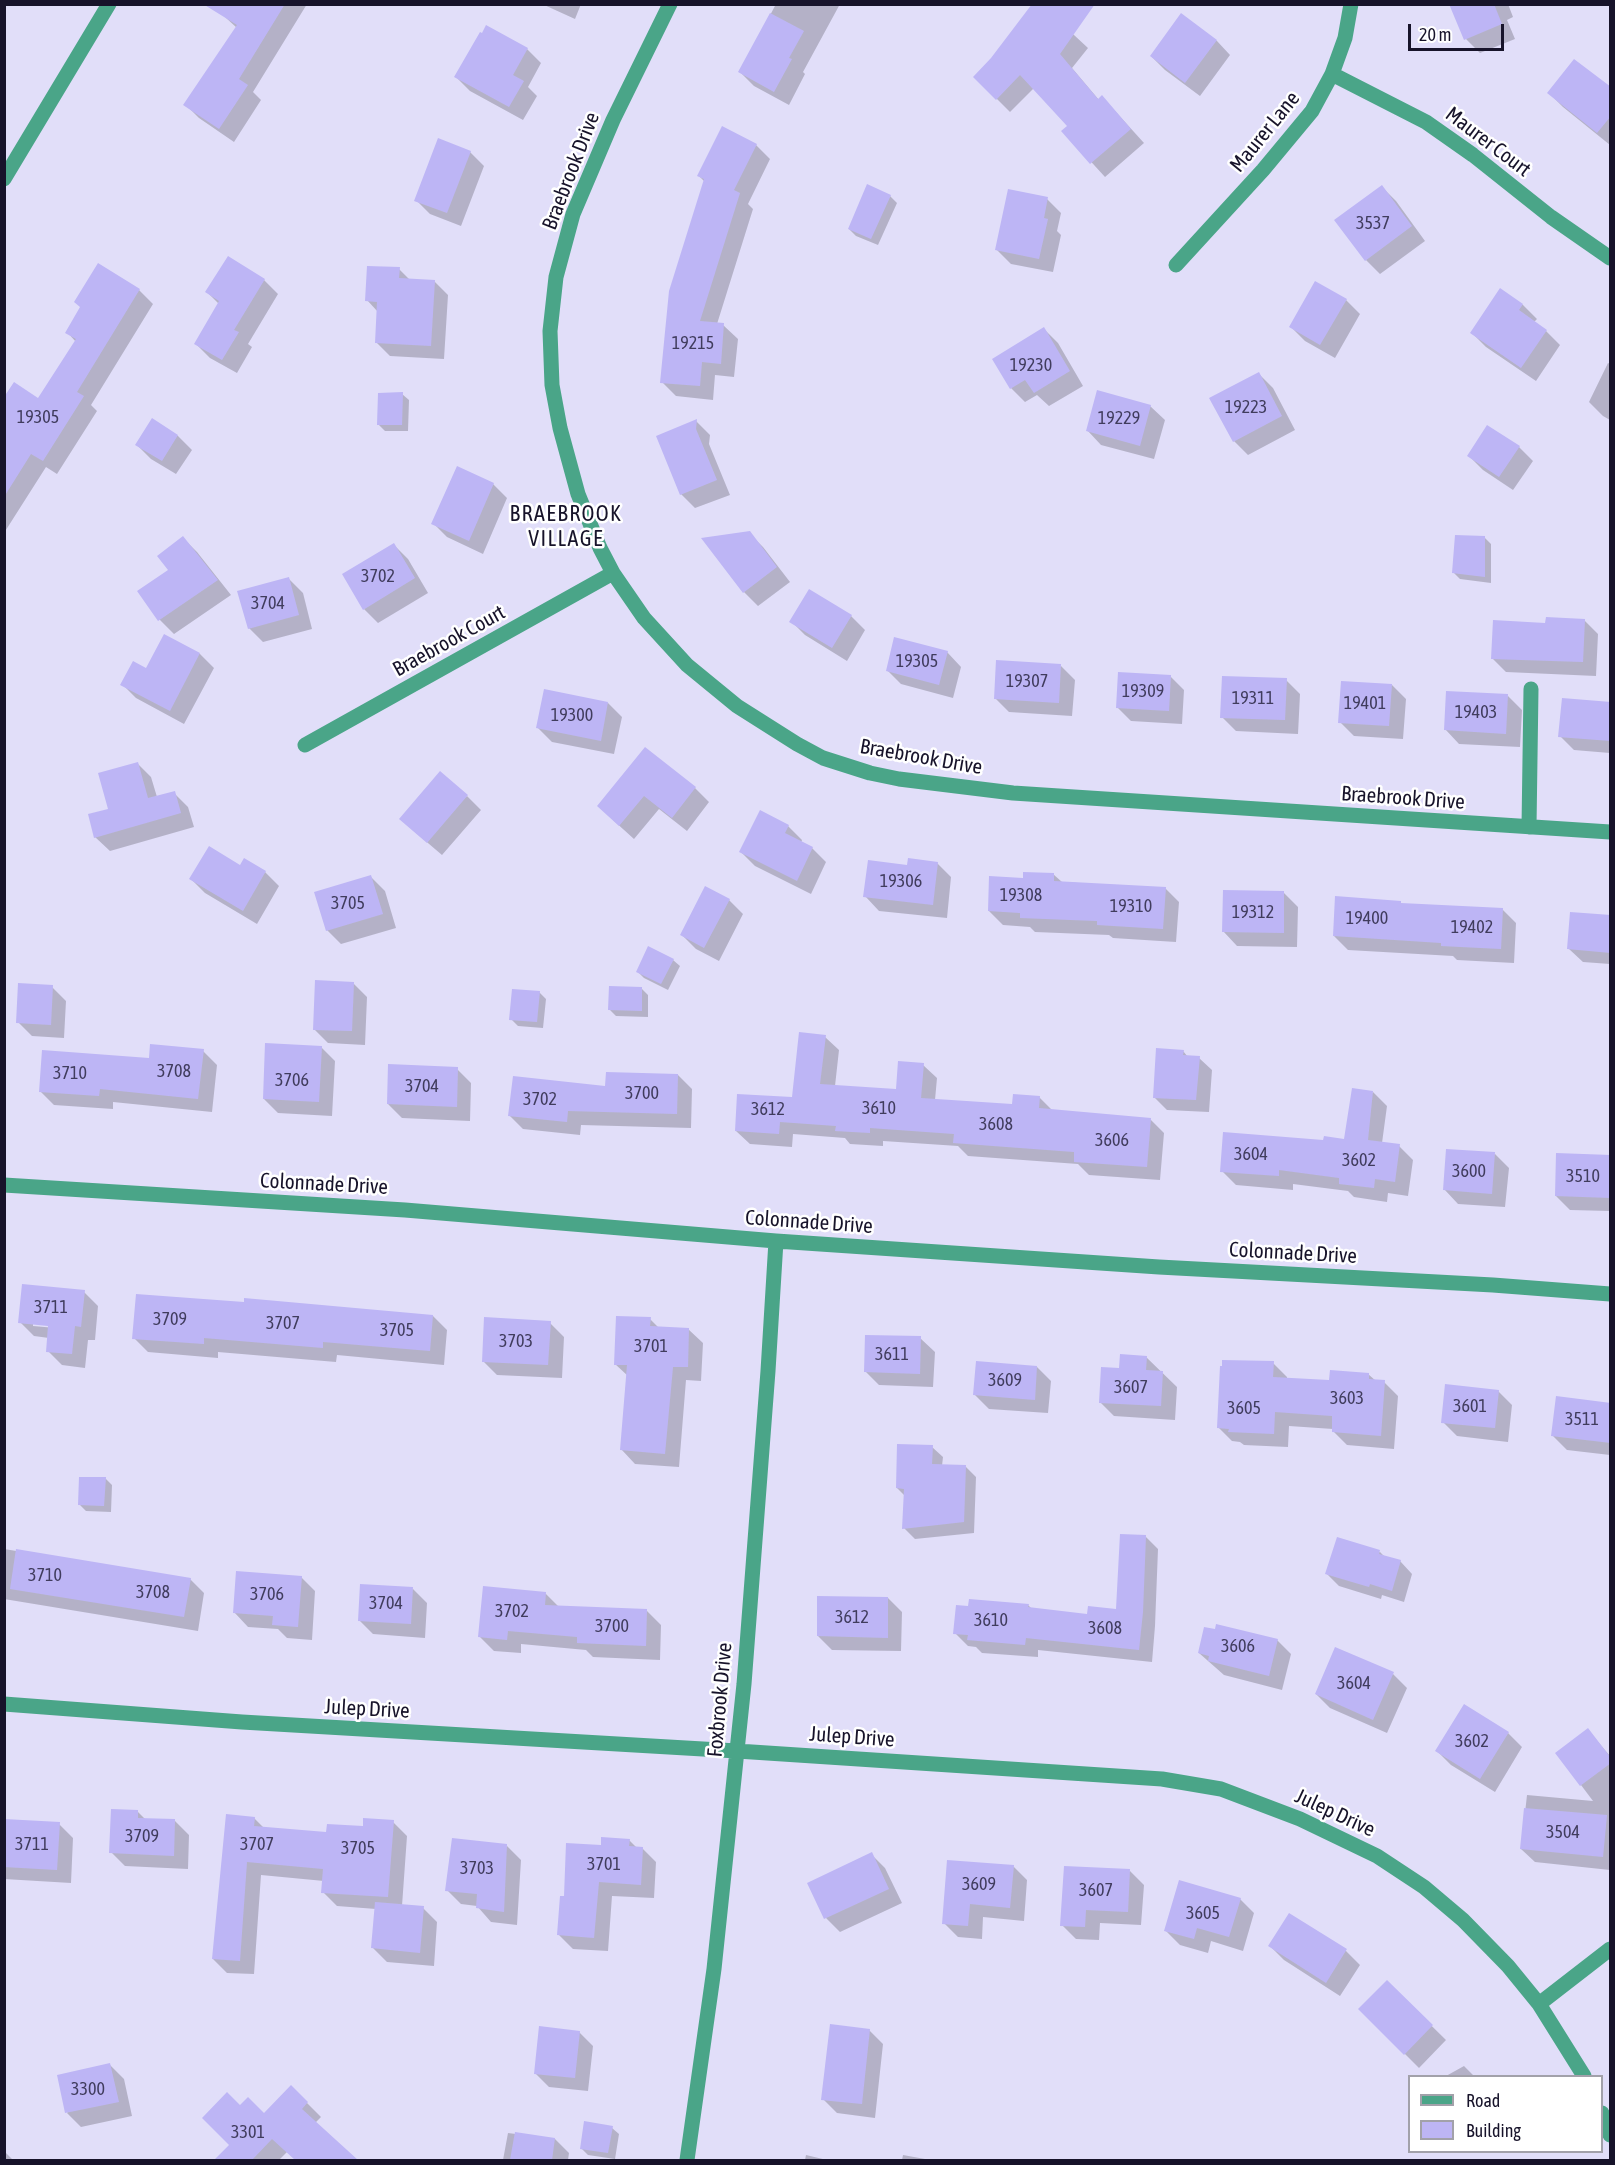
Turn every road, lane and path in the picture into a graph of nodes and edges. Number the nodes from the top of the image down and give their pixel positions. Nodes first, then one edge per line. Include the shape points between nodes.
1 (109, 4) edge
2 (670, 4) edge
3 (1351, 4) edge
4 (1332, 74) junction
5 (4, 179) edge
6 (1611, 258) edge
7 (1176, 265) dead end
8 (613, 573) junction
9 (1531, 689) dead end
10 (305, 745) dead end
11 (1529, 827) junction
12 (1611, 832) edge
13 (4, 1185) edge
14 (776, 1241) junction
15 (1611, 1294) edge
16 (4, 1704) edge
17 (737, 1751) junction
18 (1611, 1949) edge
19 (1539, 2004) junction
20 (1583, 2075) edge
21 (1603, 2115) edge
22 (1611, 2135) edge
23 (687, 2160) edge

1 - 5 street
2 - 8 street, Braebrook Drive via 612,120 573,214 556,277 550,331 552,385 560,428 578,494
3 - 4 street, Maurer Lane via 1345,38
4 - 6 street, Maurer Court via 1426,122 1551,218
4 - 7 street, Maurer Lane via 1312,111
8 - 10 street, Braebrook Court
8 - 11 street, Braebrook Drive via 651,626 687,665 736,706 806,749 870,773 1013,793
9 - 11 street
11 - 12 street, Braebrook Drive
13 - 14 street, Colonnade Drive via 405,1210
14 - 15 street, Colonnade Drive
14 - 17 street, Foxbrook Drive
16 - 17 street, Julep Drive
17 - 19 street, Julep Drive via 1162,1779 1221,1789 1300,1819 1377,1856 1424,1887 1463,1920
17 - 23 street, Foxbrook Drive via 714,1969
18 - 19 street
19 - 20 street, Julep Drive
21 - 22 street

